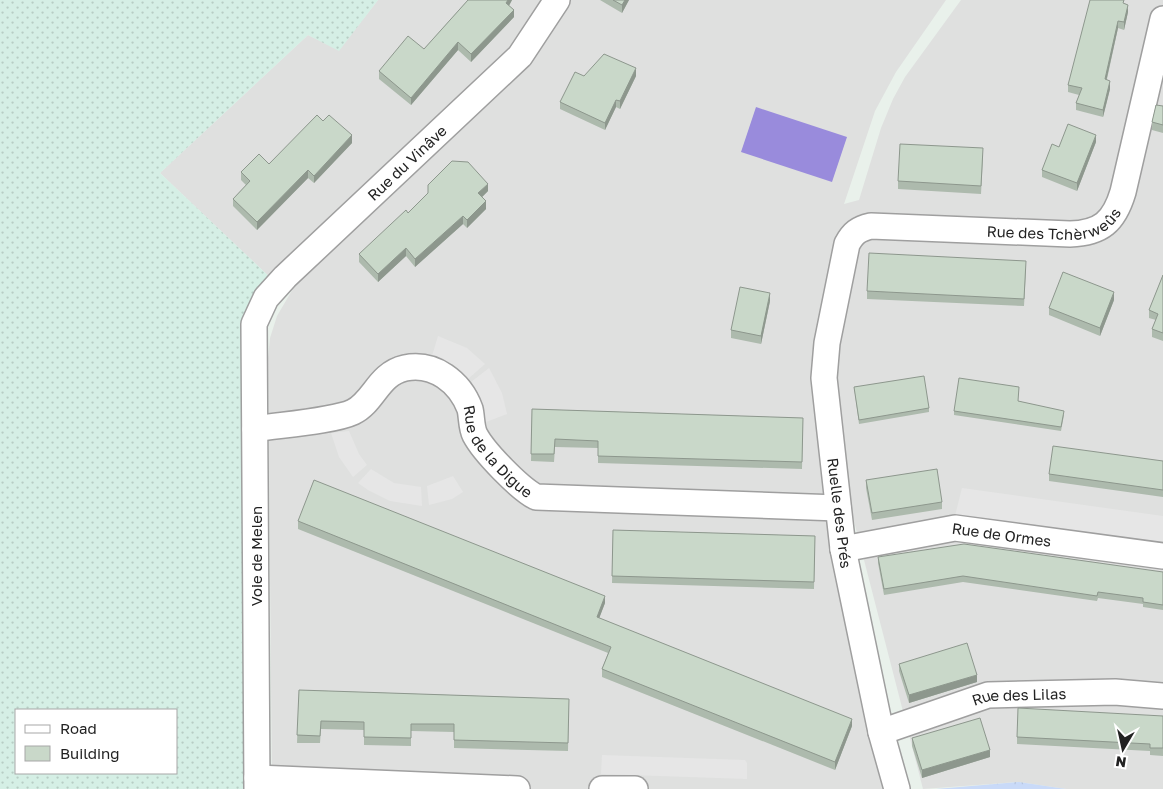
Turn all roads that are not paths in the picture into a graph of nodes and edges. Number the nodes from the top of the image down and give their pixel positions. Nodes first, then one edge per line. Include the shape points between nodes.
1 (557, 0) edge
2 (1163, 19) edge
3 (852, 234) joint
4 (254, 324) joint
5 (255, 429) junction
6 (838, 508) junction
7 (843, 549) junction
8 (1163, 556) edge
9 (1163, 696) edge
10 (881, 732) junction
11 (257, 783) edge
12 (517, 789) edge
13 (602, 789) edge
14 (635, 789) edge
15 (897, 789) edge

1 - 4 street, Rue du Vinâve via 520,56 286,277 266,298
2 - 3 street, Rue des Tchèrweûs via 1123,192 1114,215 1106,224 1083,234 884,225 860,228
3 - 6 street, Ruelle des Prés via 844,256 827,343 824,378
4 - 5 street, Voie de Melen
5 - 6 street, Rue de la Digue via 354,412 391,374 404,368 418,367 439,373 456,386 466,398 474,434 525,492 536,497
5 - 11 street, Voie de Melen
6 - 7 street, Ruelle des Prés
7 - 8 street, Rue de Ormes via 955,528
7 - 10 street, Ruelle des Prés
9 - 10 street, Rue des Lilas via 1115,692 988,695
10 - 15 street, Ruelle des Prés
11 - 12 street
13 - 14 street

